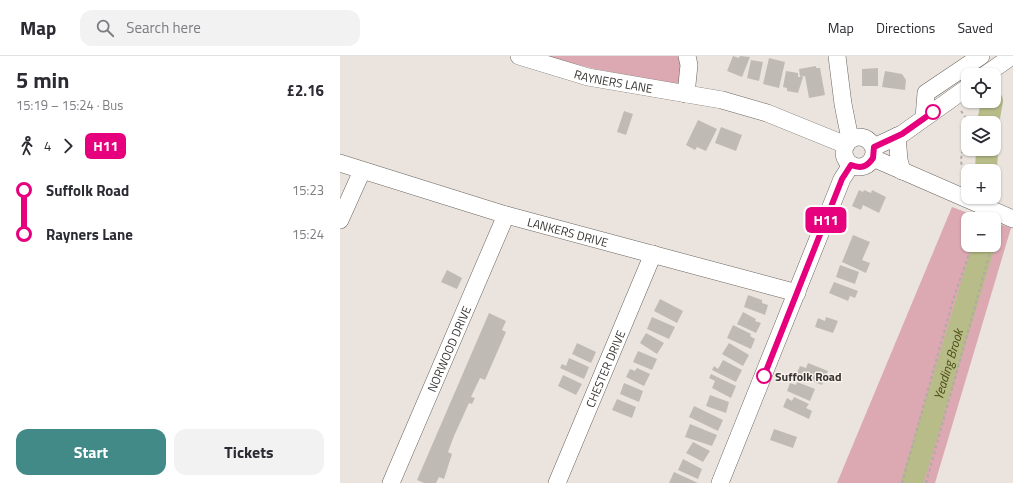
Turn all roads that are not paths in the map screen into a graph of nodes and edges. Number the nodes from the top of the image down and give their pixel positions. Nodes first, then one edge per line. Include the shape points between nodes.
1 (687, 56) edge
2 (838, 56) edge
3 (980, 56) edge
4 (523, 57) edge
5 (1000, 59) edge
6 (992, 68) edge
7 (961, 92) edge
8 (686, 94) junction
9 (924, 118) junction
10 (846, 119) junction
11 (823, 136) junction
12 (897, 136) junction
13 (848, 142) junction
14 (873, 153) junction
15 (340, 163) edge
16 (851, 165) junction
17 (362, 170) junction
18 (902, 171) junction
19 (506, 215) junction
20 (1013, 219) edge
21 (340, 220) edge
22 (653, 254) junction
23 (797, 293) junction
24 (391, 483) edge
25 (557, 483) edge
26 (720, 483) edge

1 - 8 street via 689,65
2 - 10 street
3 - 9 street via 926,93
4 - 8 street, RAYNERS LANE via 588,77
5 - 6 street
7 - 9 street
8 - 11 street, RAYNERS LANE via 722,100 767,113
9 - 12 street
10 - 11 street via 836,129
10 - 13 street
11 - 13 street, RAYNERS LANE
12 - 14 street
12 - 18 street
13 - 14 street, RAYNERS LANE via 856,137 868,140
13 - 16 street via 844,156
14 - 16 street via 864,167
14 - 18 street, RAYNERS LANE
15 - 17 street, LANKERS DRIVE
16 - 23 street via 842,179
17 - 19 street, LANKERS DRIVE
17 - 21 street
18 - 20 street, RAYNERS LANE
19 - 22 street, LANKERS DRIVE
19 - 24 street, NORWOOD DRIVE
22 - 23 street, LANKERS DRIVE
22 - 25 street, CHESTER DRIVE
23 - 26 street

